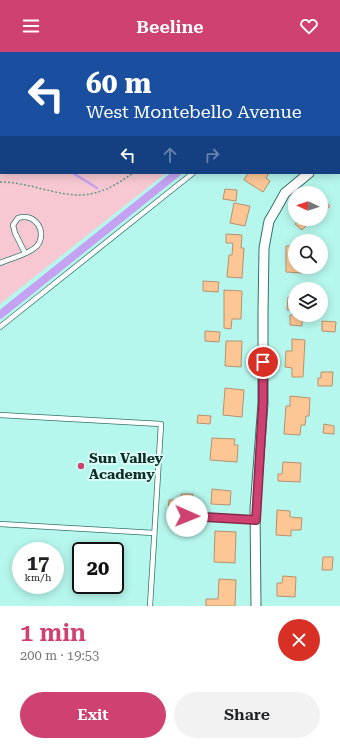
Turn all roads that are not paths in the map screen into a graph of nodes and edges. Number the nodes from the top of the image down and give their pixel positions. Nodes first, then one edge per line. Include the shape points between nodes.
1 (192, 174) edge
2 (308, 174) edge
3 (25, 253) junction
4 (0, 263) edge
5 (0, 328) edge
6 (0, 415) edge
7 (187, 516) dead end
8 (256, 520) junction
9 (0, 524) edge
10 (154, 533) junction
11 (150, 606) edge
12 (256, 606) edge

1 - 5 lane
2 - 8 street via 286,193 275,211 269,222 264,248 263,403
3 - 3 lane via 38,244 40,227 35,220 24,215 13,225
3 - 4 lane
6 - 10 lane via 161,424
7 - 8 lane
8 - 12 street
9 - 10 lane
10 - 11 lane

